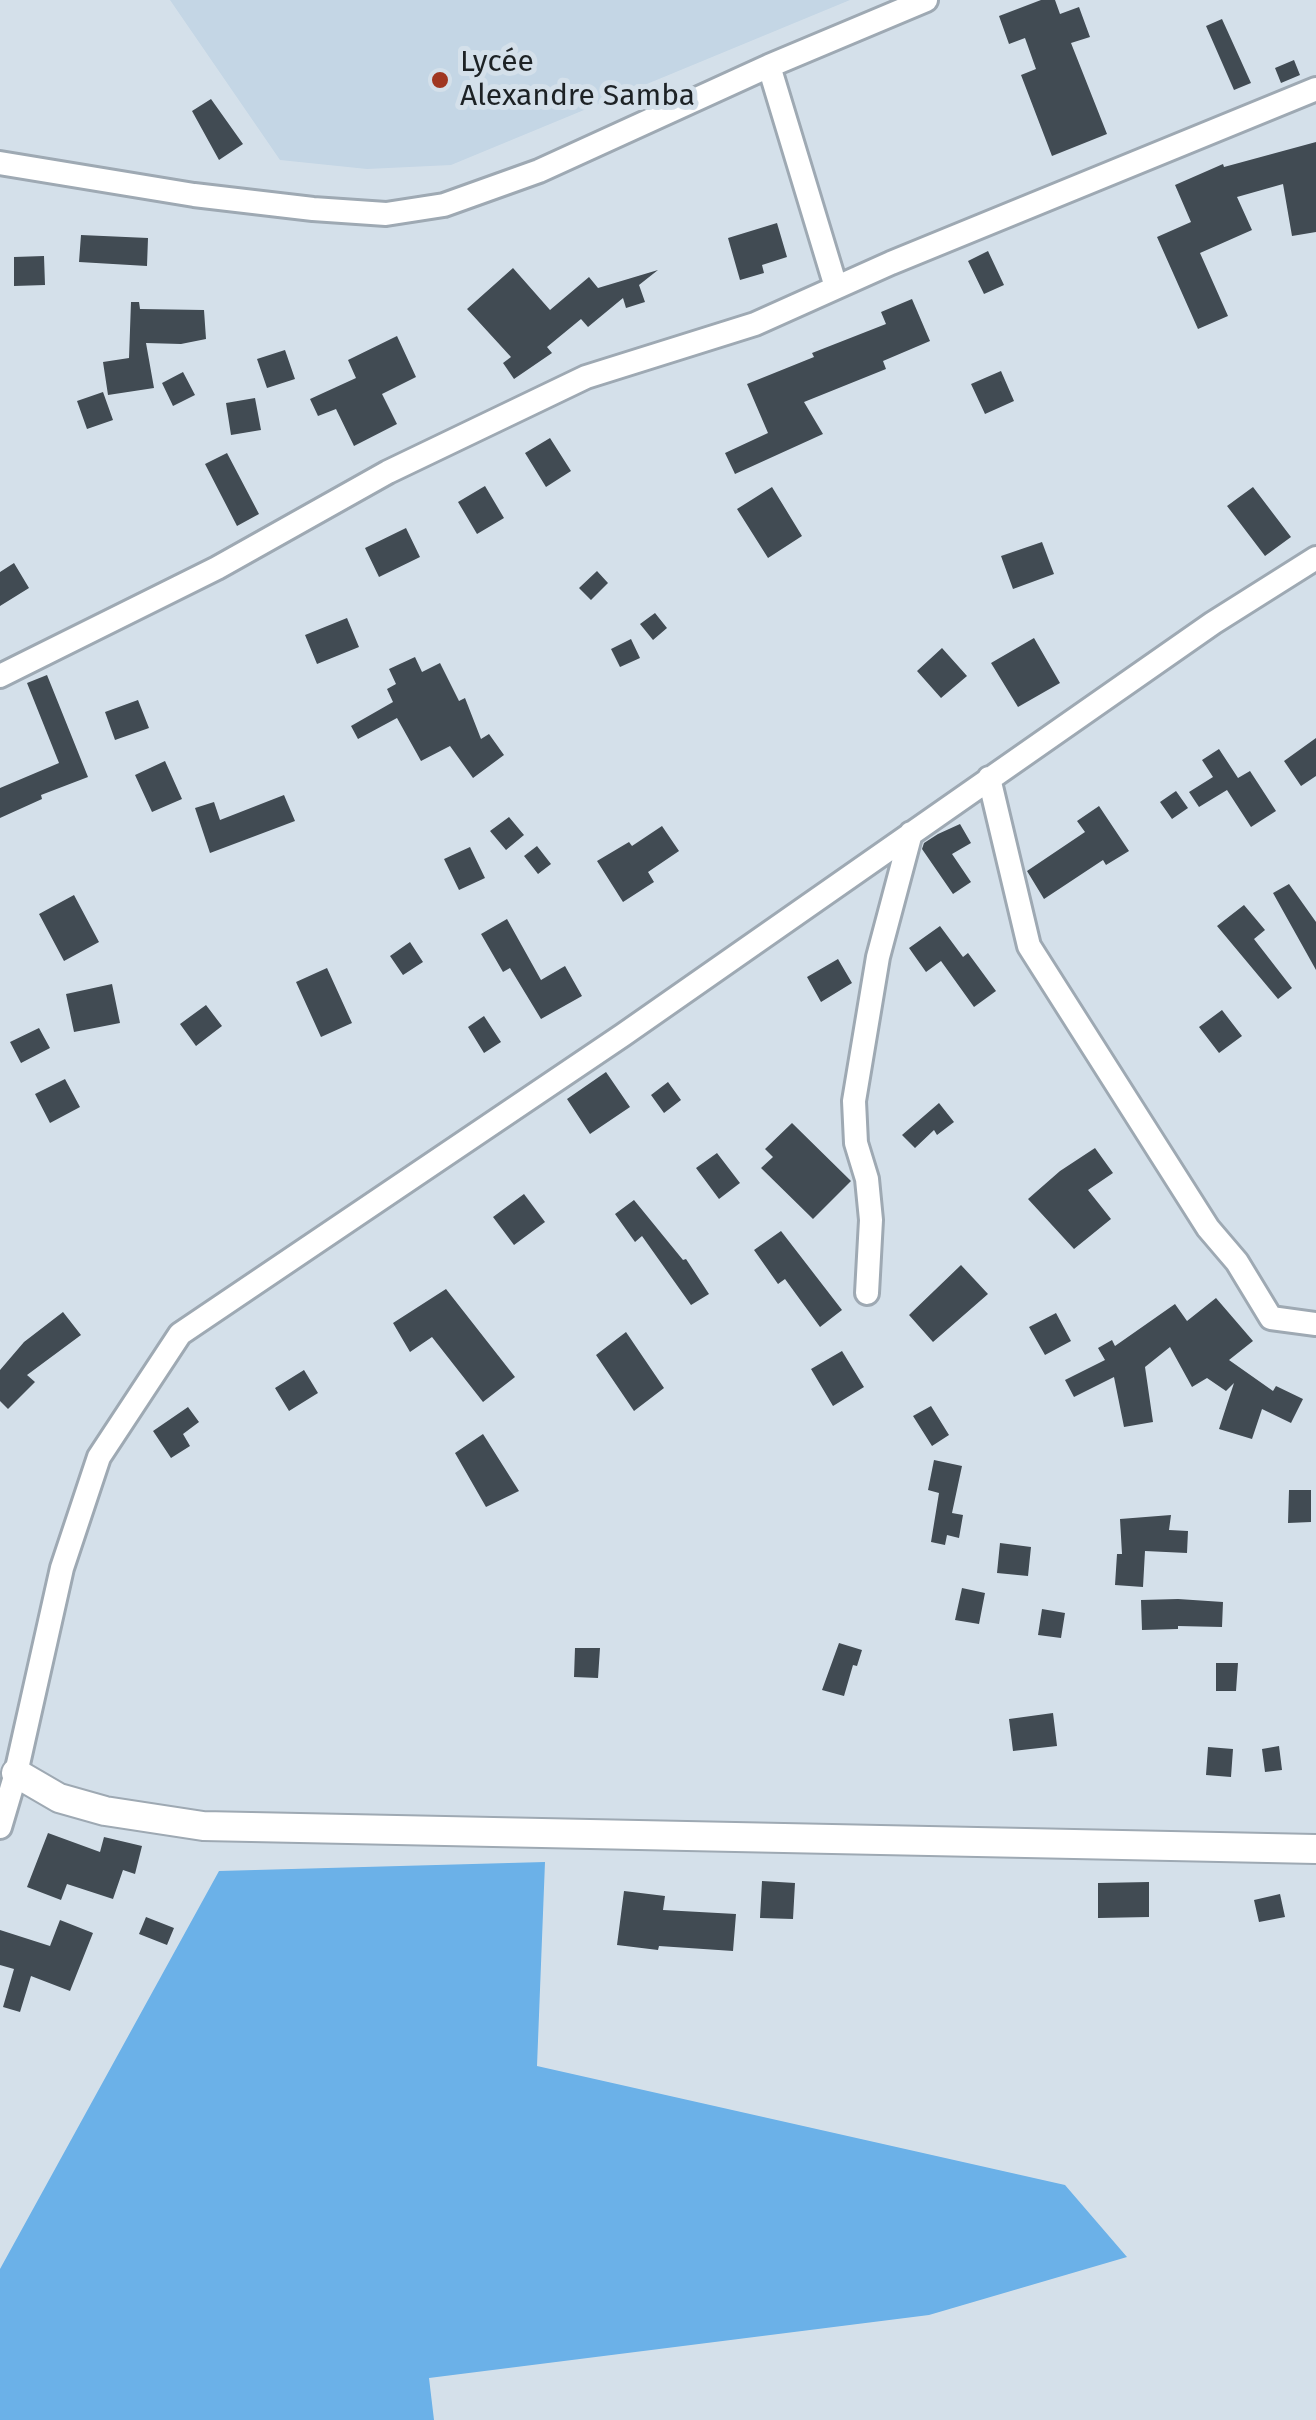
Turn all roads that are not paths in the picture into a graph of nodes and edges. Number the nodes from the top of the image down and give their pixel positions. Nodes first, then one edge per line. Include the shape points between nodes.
1 (926, 0) edge
2 (769, 66) junction
3 (1316, 89) edge
4 (0, 163) edge
5 (836, 288) junction
6 (1316, 558) edge
7 (0, 676) edge
8 (990, 778) junction
9 (910, 833) junction
10 (867, 1294) dead end
11 (1316, 1324) edge
12 (8, 1769) edge
13 (0, 1827) edge
14 (1316, 1849) edge

1 - 2 street
2 - 4 street via 539,171 444,205 386,214 194,195
2 - 5 street
3 - 5 street
5 - 7 street via 756,324 586,377 388,472 217,568
6 - 8 street
8 - 9 street
8 - 11 street via 1029,946 1271,1318
9 - 10 street via 878,956 854,1101 870,1220
9 - 12 street via 180,1334 99,1457
12 - 13 street
12 - 14 street via 60,1798 203,1826

